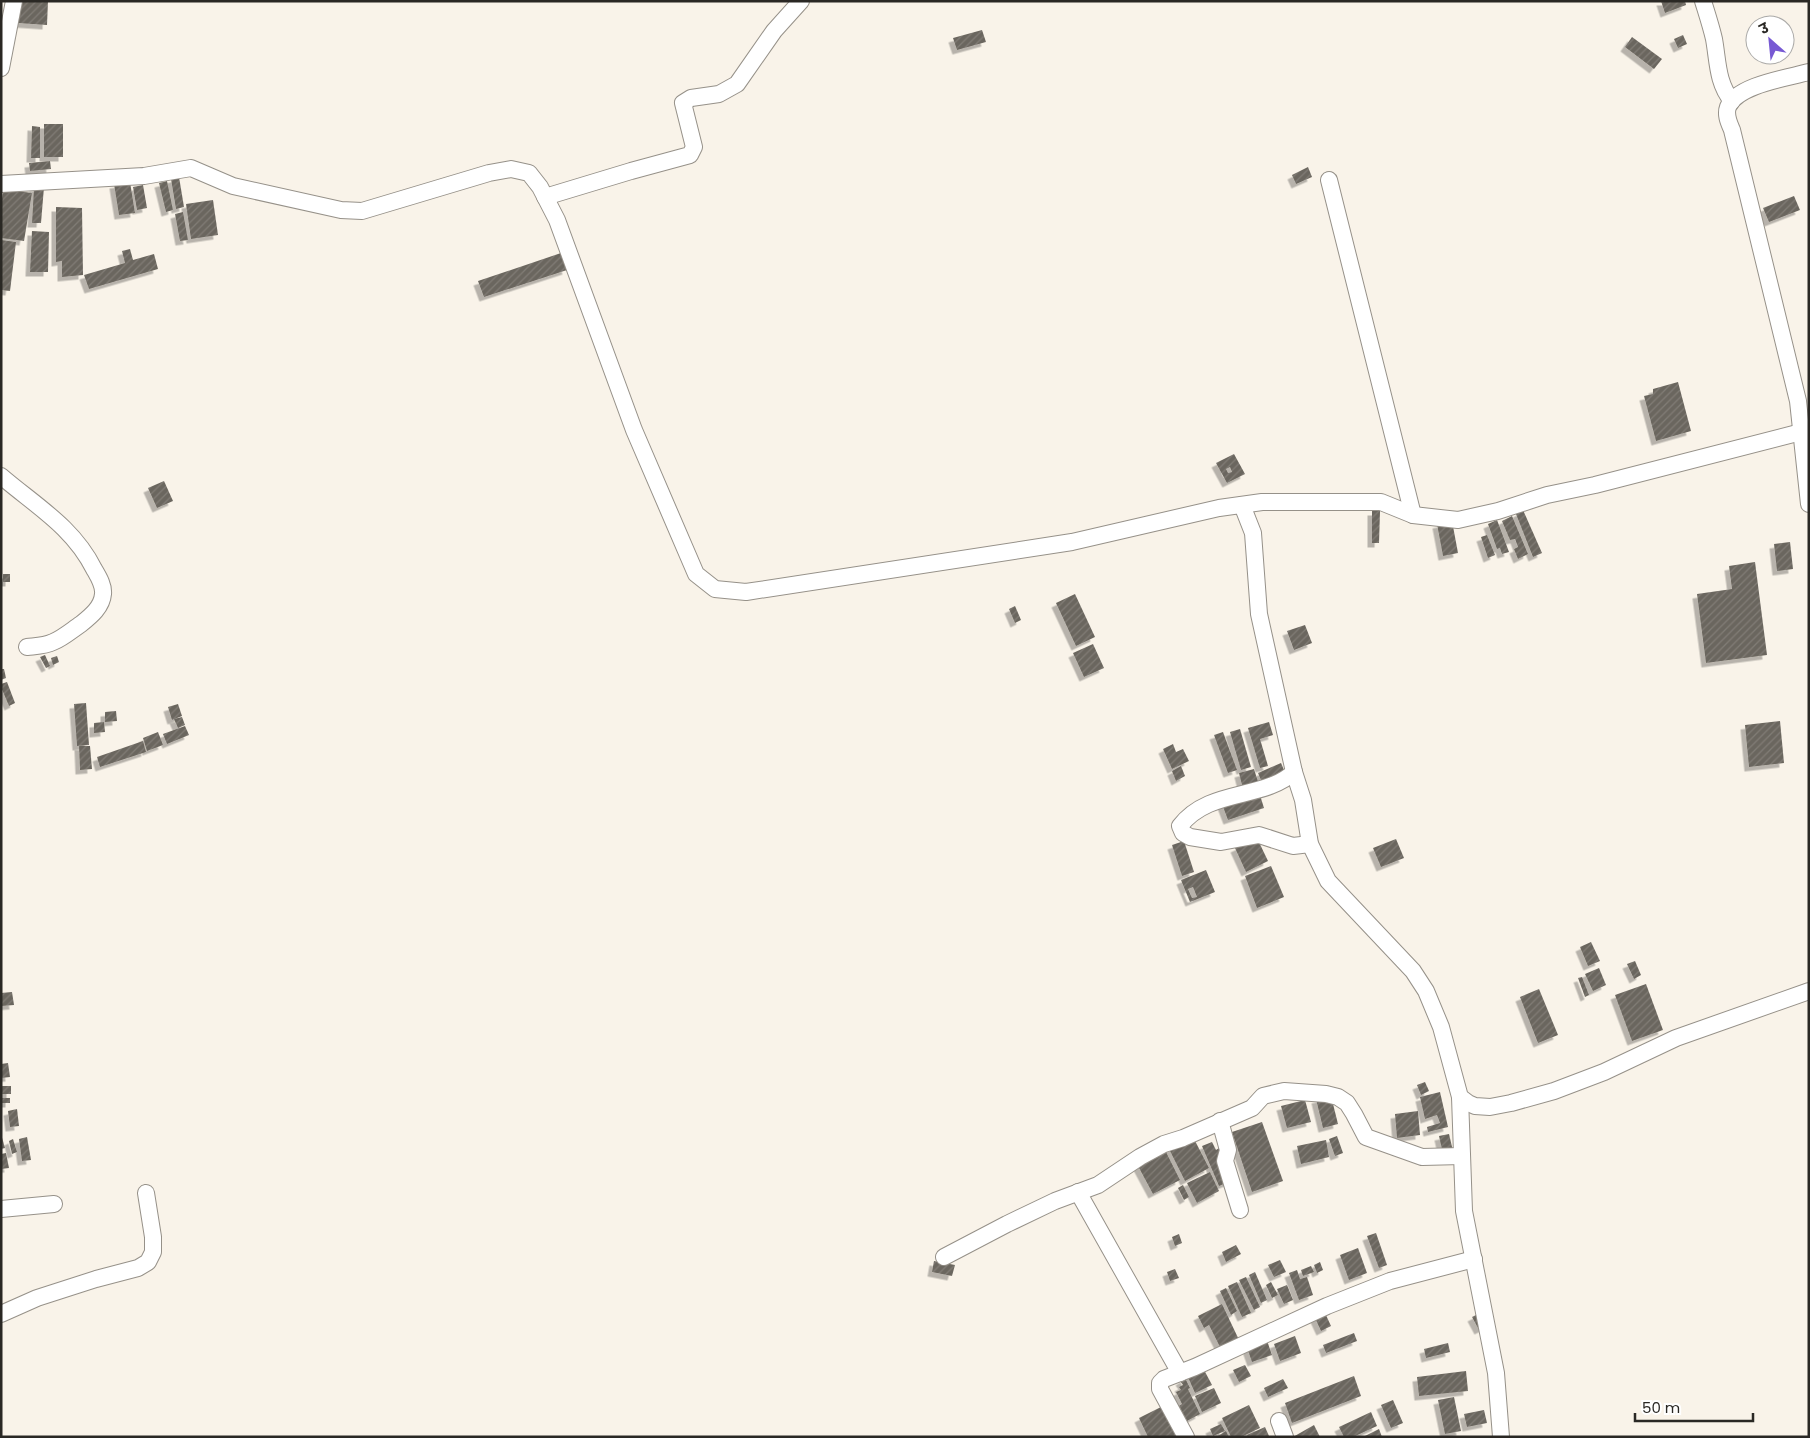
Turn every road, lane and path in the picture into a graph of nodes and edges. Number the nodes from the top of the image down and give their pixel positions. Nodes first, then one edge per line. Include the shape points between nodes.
1 (14, 1) edge
2 (801, 1) edge
3 (1703, 1) edge
4 (1, 68) edge
5 (1809, 72) edge
6 (1732, 101) junction
7 (1329, 180) dead end
8 (1, 184) edge
9 (545, 197) junction
10 (1805, 432) edge
11 (1, 476) edge
12 (1809, 504) edge
13 (1242, 505) junction
14 (1413, 516) junction
15 (27, 647) dead end
16 (1294, 772) junction
17 (1310, 844) junction
18 (1809, 991) edge
19 (1460, 1098) junction
20 (1220, 1121) junction
21 (1462, 1156) junction
22 (1078, 1192) junction
23 (146, 1193) dead end
24 (54, 1204) dead end
25 (1, 1209) edge
26 (1240, 1210) dead end
27 (944, 1258) dead end
28 (1474, 1259) junction
29 (1, 1314) edge
30 (1180, 1373) junction
31 (1186, 1437) edge
32 (1501, 1437) edge

1 - 4 street
2 - 9 street via 774,31 736,84 719,94 691,98 684,103 694,147 690,155
3 - 6 street via 1719,75
5 - 6 street via 1758,86
6 - 10 street via 1727,108 1727,116
7 - 14 street
8 - 9 street via 144,176 191,168 233,186 341,210 362,211 511,169 529,173
9 - 13 street via 557,220 634,430 696,574 715,588 746,592 1072,542
10 - 12 street
10 - 14 street via 1547,495 1498,512 1458,520
11 - 15 street via 72,535 87,555 101,582 103,594 92,616 61,638
13 - 14 street via 1262,502 1381,502
13 - 16 street via 1253,534 1258,614
16 - 17 street via 1303,800
16 - 17 street via 1268,786 1220,798 1187,817 1180,826 1190,837 1221,842 1258,835 1292,846
17 - 19 street via 1328,881 1413,971 1426,991 1441,1027
18 - 19 street via 1676,1038 1554,1091 1490,1106 1475,1106
19 - 21 street
20 - 21 street via 1252,1108 1263,1096 1284,1091 1326,1094 1347,1102 1366,1137 1422,1157
20 - 22 street via 1140,1156 1098,1185
20 - 26 street via 1228,1150 1225,1161
21 - 28 street via 1464,1211
22 - 27 street via 1007,1224
22 - 30 street
23 - 29 street via 153,1252 148,1262 138,1268 37,1298
24 - 25 street
28 - 30 street via 1390,1281
28 - 32 street via 1496,1373
30 - 31 street via 1164,1379 1160,1389

